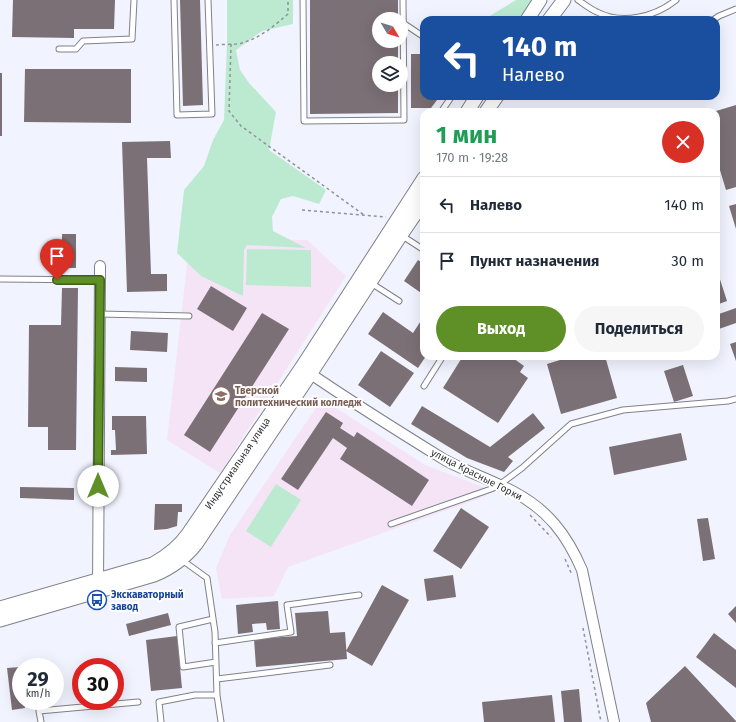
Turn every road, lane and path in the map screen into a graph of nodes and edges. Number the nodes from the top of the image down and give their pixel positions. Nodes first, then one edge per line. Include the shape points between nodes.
1 (134, 0) edge
2 (174, 0) edge
3 (208, 0) edge
4 (288, 0) edge
5 (303, 0) edge
6 (403, 0) edge
7 (540, 0) edge
8 (564, 0) edge
9 (578, 0) edge
10 (676, 0) edge
11 (736, 9) edge
12 (403, 12) edge
13 (530, 16) edge
14 (552, 16) edge
15 (608, 16) edge
16 (646, 16) edge
17 (719, 16) edge
18 (408, 26) edge
19 (420, 34) edge
20 (231, 44) junction
21 (210, 45) junction
22 (403, 48) edge
23 (59, 49) dead end
24 (420, 185) edge
25 (420, 207) edge
26 (302, 210) dead end
27 (364, 215) junction
28 (386, 217) dead end
29 (401, 234) junction
30 (420, 247) edge
31 (100, 266) dead end
32 (0, 278) edge
33 (100, 280) junction
34 (370, 282) junction
35 (399, 301) dead end
36 (100, 314) junction
37 (189, 316) dead end
38 (441, 360) edge
39 (306, 370) junction
40 (424, 386) dead end
41 (736, 399) edge
42 (499, 485) junction
43 (529, 514) dead end
44 (391, 524) dead end
45 (553, 539) dead end
46 (176, 556) junction
47 (564, 558) dead end
48 (574, 578) dead end
49 (98, 586) junction
50 (359, 595) dead end
51 (0, 608) edge
52 (213, 619) junction
53 (0, 620) edge
54 (582, 624) dead end
55 (215, 643) junction
56 (216, 662) junction
57 (330, 665) dead end
58 (217, 679) junction
59 (217, 696) junction
60 (138, 702) dead end
61 (40, 722) edge
62 (161, 722) edge
63 (220, 722) edge
64 (601, 722) edge
65 (614, 722) edge

1 - 23 lane via 132,39 83,41 76,49
2 - 21 lane via 177,115 212,114
3 - 21 lane
4 - 20 path via 288,14 274,26 257,37 240,44
5 - 22 lane via 304,121 404,120
6 - 12 lane
7 - 13 street
8 - 14 street
9 - 15 lane
10 - 16 lane via 656,13
11 - 17 lane
18 - 19 lane
20 - 21 path
20 - 27 path via 229,112 241,126
24 - 39 street, Индустриальная улица
25 - 29 street, Индустриальная улица
26 - 27 path
27 - 28 path
29 - 30 lane
29 - 34 street, Индустриальная улица
31 - 33 street
32 - 33 lane
33 - 36 street
34 - 35 lane
34 - 39 street, Индустриальная улица
36 - 37 lane
36 - 49 street
38 - 40 lane
39 - 42 street, улица Красные Горки via 412,440 450,462
39 - 46 street, Индустриальная улица via 180,544
41 - 42 lane via 728,402 623,410 571,424
42 - 44 lane
42 - 65 street, улица Красные Горки via 530,501 544,512 575,554 582,570
43 - 45 path
46 - 49 street, Индустриальная улица
46 - 52 lane via 207,578
47 - 48 path
49 - 51 street, Индустриальная улица
49 - 53 street, Индустриальная улица
50 - 55 lane via 287,605 291,632
52 - 55 lane
52 - 56 lane via 179,627 183,667
54 - 64 path
55 - 56 lane
56 - 58 lane
57 - 58 lane
58 - 59 lane
59 - 62 lane via 195,695 159,702
59 - 63 lane
60 - 61 lane via 40,711

